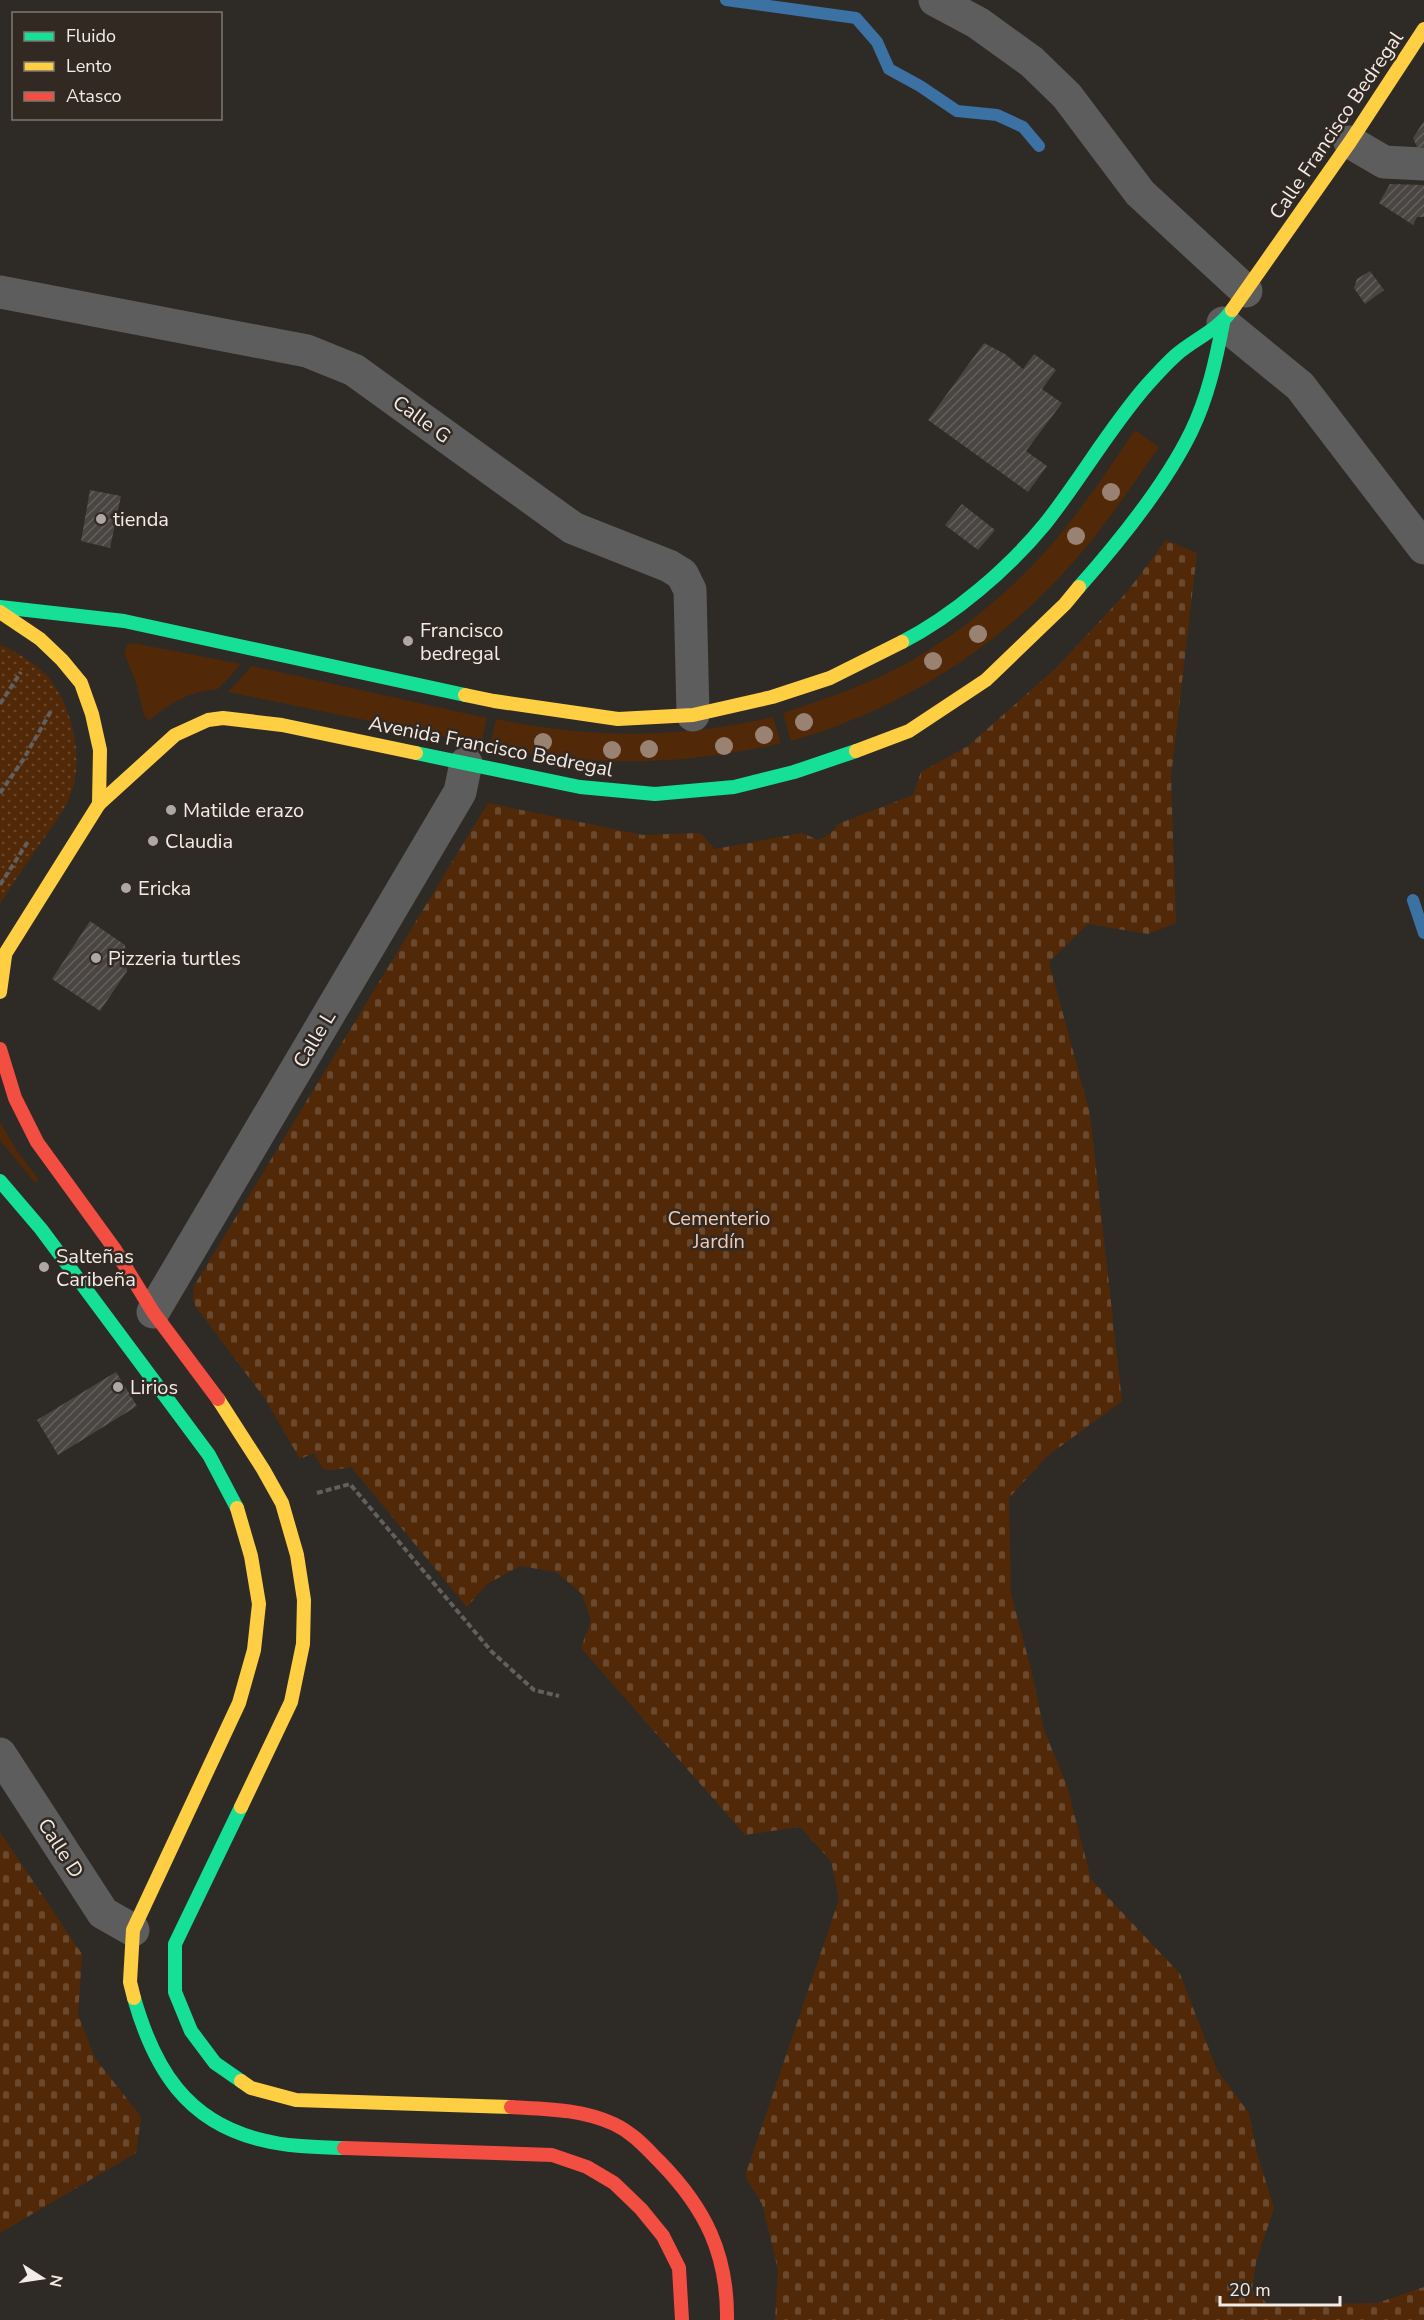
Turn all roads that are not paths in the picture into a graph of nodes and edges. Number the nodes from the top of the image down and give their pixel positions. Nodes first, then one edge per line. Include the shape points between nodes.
1 (935, 0) edge
2 (1424, 28) edge
3 (1350, 142) junction
4 (1424, 164) edge
5 (1281, 242) joint
6 (1246, 291) junction
7 (0, 292) edge
8 (1223, 323) junction
9 (1424, 548) edge
10 (0, 607) edge
11 (0, 612) edge
12 (693, 715) junction
13 (466, 763) junction
14 (99, 804) junction
15 (3, 959) edge
16 (0, 992) edge
17 (0, 1049) edge
18 (0, 1180) edge
19 (137, 1323) junction
20 (0, 1754) edge
21 (138, 1932) junction
22 (682, 2320) edge
23 (727, 2320) edge

1 - 6 street via 978,23 1032,62 1067,96 1140,193
2 - 3 main road, Calle Francisco Bedregal
3 - 4 street via 1384,162
3 - 5 main road, Calle Francisco Bedregal
5 - 6 main road, Avenida Francisco Bedregal
6 - 8 main road, Avenida Francisco Bedregal
7 - 12 street, Calle G via 307,351 354,370 573,528 681,574 690,590
8 - 9 street via 1300,386
8 - 12 main road, Avenida Francisco Bedregal via 1176,355 1146,386 1044,525 1006,565 958,606 920,633 830,678 772,697
8 - 13 main road, Avenida Francisco Bedregal via 1214,371 1192,430 1176,461 1108,554 1065,604 986,680 909,731 784,775 734,787 655,794 580,787
10 - 12 main road, Avenida Francisco Bedregal via 124,621 494,701 618,719
11 - 14 main road via 40,639 81,683 100,750
13 - 14 main road, Avenida Francisco Bedregal via 282,725 223,718 208,720 175,735
13 - 19 street, Calle L via 460,792
14 - 15 main road
15 - 16 main road
17 - 19 main road via 15,1098 37,1142 114,1248
18 - 19 main road via 41,1229
19 - 21 main road via 236,1506 251,1556 259,1604 254,1650 239,1703
19 - 23 main road via 230,1416 263,1469 282,1503 304,1600 303,1644 291,1702 170,1942 175,1992 191,2031 214,2063 250,2088 296,2100 555,2109 591,2115 633,2135 703,2213 721,2251 729,2305
20 - 21 street, Calle D via 103,1913
21 - 22 main road via 130,1982 144,2033 166,2077 192,2105 225,2127 261,2140 298,2146 552,2155 587,2167 645,2205 679,2268

